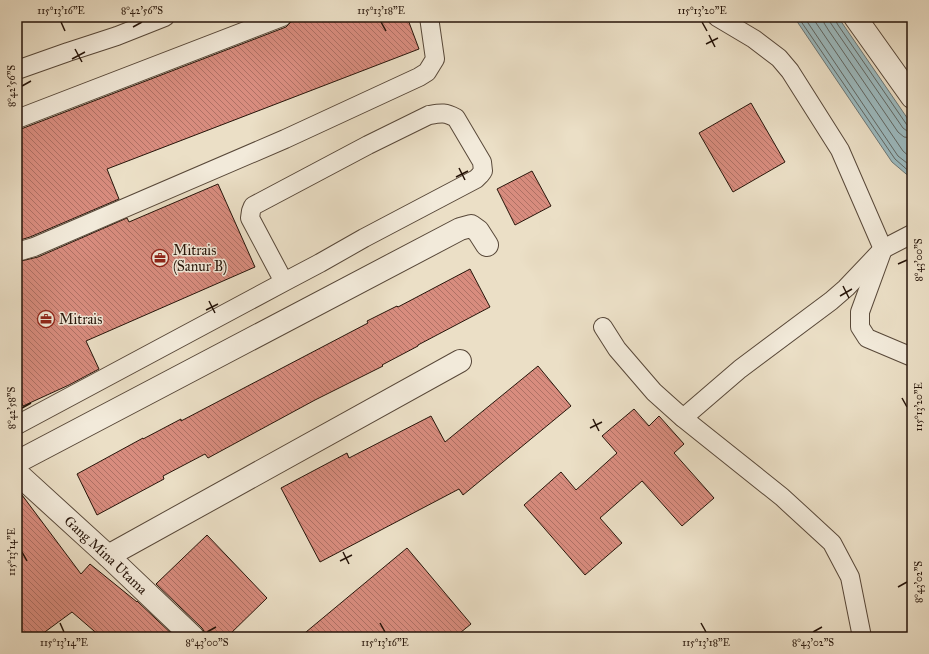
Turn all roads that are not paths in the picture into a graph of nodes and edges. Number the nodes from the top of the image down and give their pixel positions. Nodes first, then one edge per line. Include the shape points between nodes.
1 (165, 17) edge
2 (282, 17) edge
3 (429, 17) edge
4 (717, 17) edge
5 (855, 17) edge
6 (17, 70) edge
7 (912, 97) edge
8 (17, 119) edge
9 (912, 234) edge
10 (487, 245) dead end
11 (883, 249) junction
12 (17, 252) edge
13 (284, 282) junction
14 (603, 327) dead end
15 (912, 357) edge
16 (460, 361) dead end
17 (683, 418) junction
18 (17, 425) edge
19 (17, 462) edge
20 (17, 474) edge
21 (108, 556) junction
22 (193, 637) edge
23 (862, 637) edge

1 - 6 lane
2 - 8 lane
3 - 12 lane via 435,59 427,72 419,77 285,139
4 - 11 lane via 754,39 790,71 840,150
5 - 7 street
9 - 11 lane
10 - 19 street via 478,231 471,226 460,229
11 - 15 lane via 860,312 860,327 867,338
11 - 17 lane via 831,301 740,369
13 - 13 lane via 476,179 483,171 482,162 456,118 439,113 429,116 253,206 250,218
13 - 18 lane
14 - 17 lane via 617,349 654,392
16 - 21 street
17 - 23 lane via 782,497 832,543 850,577
20 - 21 street, Gang Mina Utama
21 - 22 street, Gang Mina Utama

